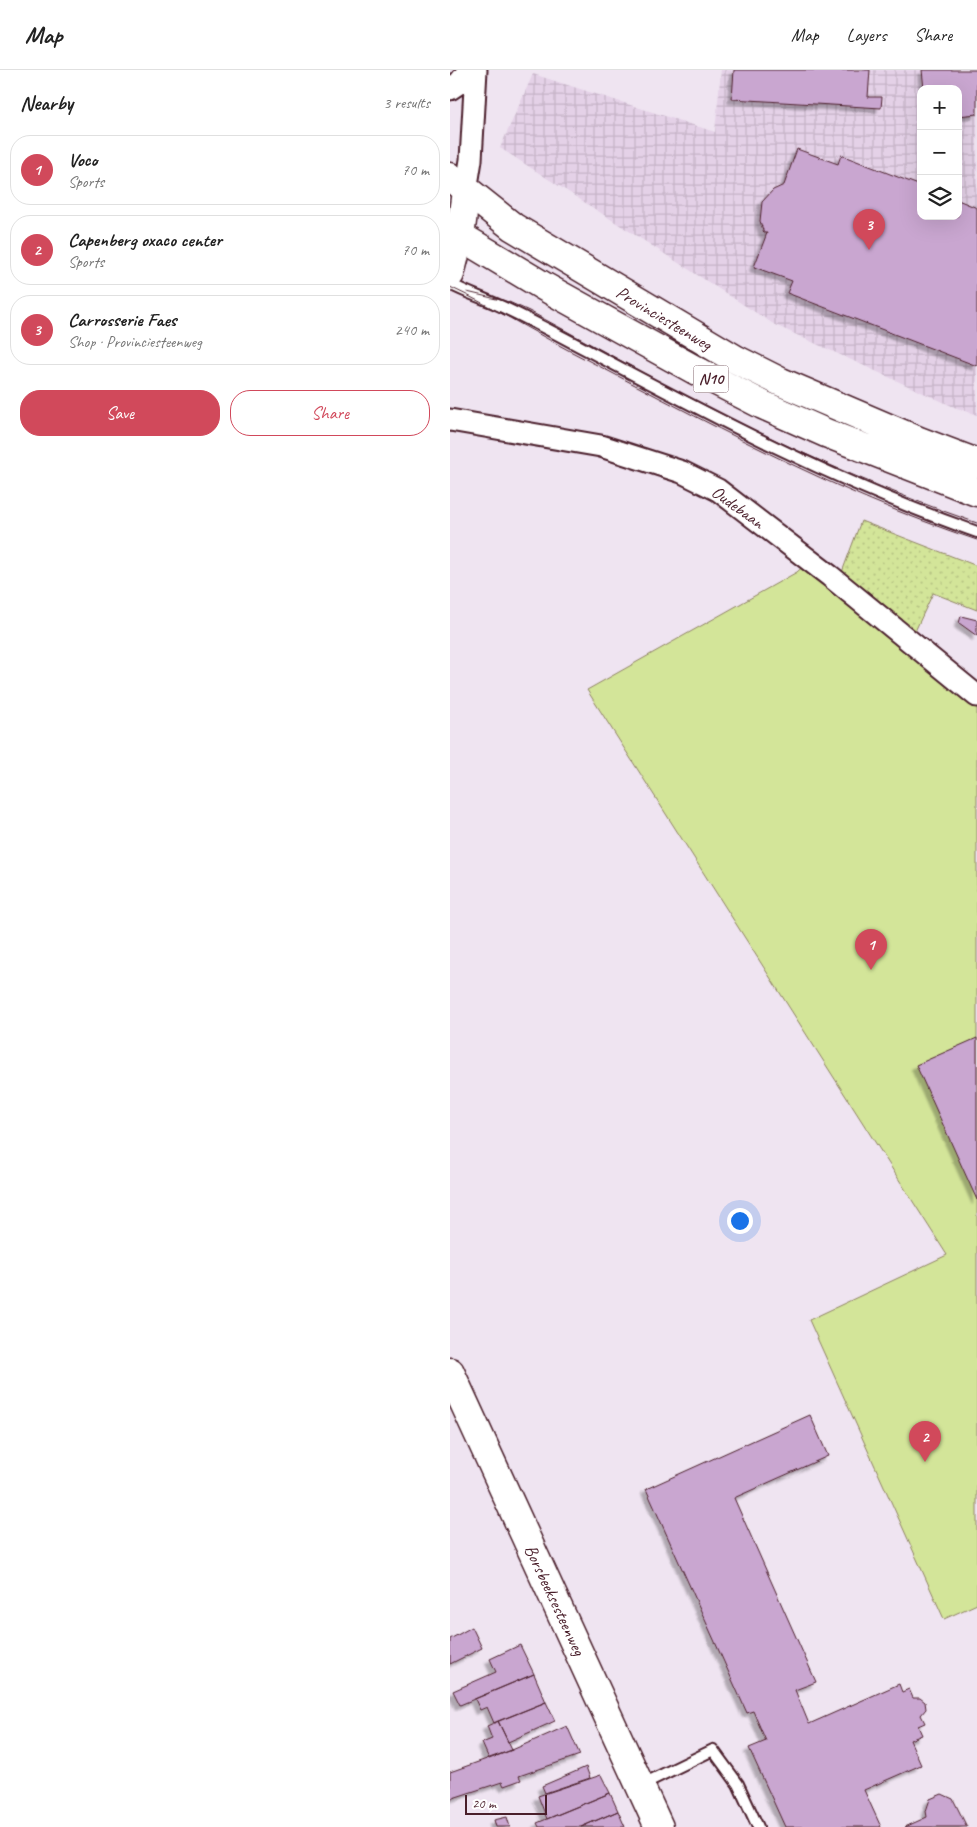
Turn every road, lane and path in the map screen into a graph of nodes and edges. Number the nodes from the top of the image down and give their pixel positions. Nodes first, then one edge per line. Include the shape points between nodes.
1 (469, 70) edge
2 (476, 70) edge
3 (450, 89) edge
4 (458, 184) edge
5 (455, 232) edge
6 (450, 274) edge
7 (450, 284) edge
8 (450, 293) edge
9 (476, 296) junction
10 (450, 420) edge
11 (977, 463) edge
12 (977, 492) edge
13 (977, 532) edge
14 (977, 696) edge
15 (450, 1372) edge
16 (640, 1786) junction
17 (659, 1827) edge
18 (758, 1827) edge

1 - 3 street
2 - 4 street via 471,160
4 - 5 main road
4 - 11 main road, Provinciesteenweg / N10 via 520,231 734,359 781,382
5 - 6 main road
5 - 12 main road, Provinciesteenweg / N10 via 545,287 735,392 826,434
7 - 9 lane
8 - 9 lane
9 - 13 lane via 526,318 793,457 865,490
10 - 14 street, Oudebaan via 601,446 682,472 718,490
15 - 16 main road, Borsbeeksesteenweg
16 - 17 main road, Borsbeeksesteenweg
16 - 18 lane via 713,1750 738,1784

